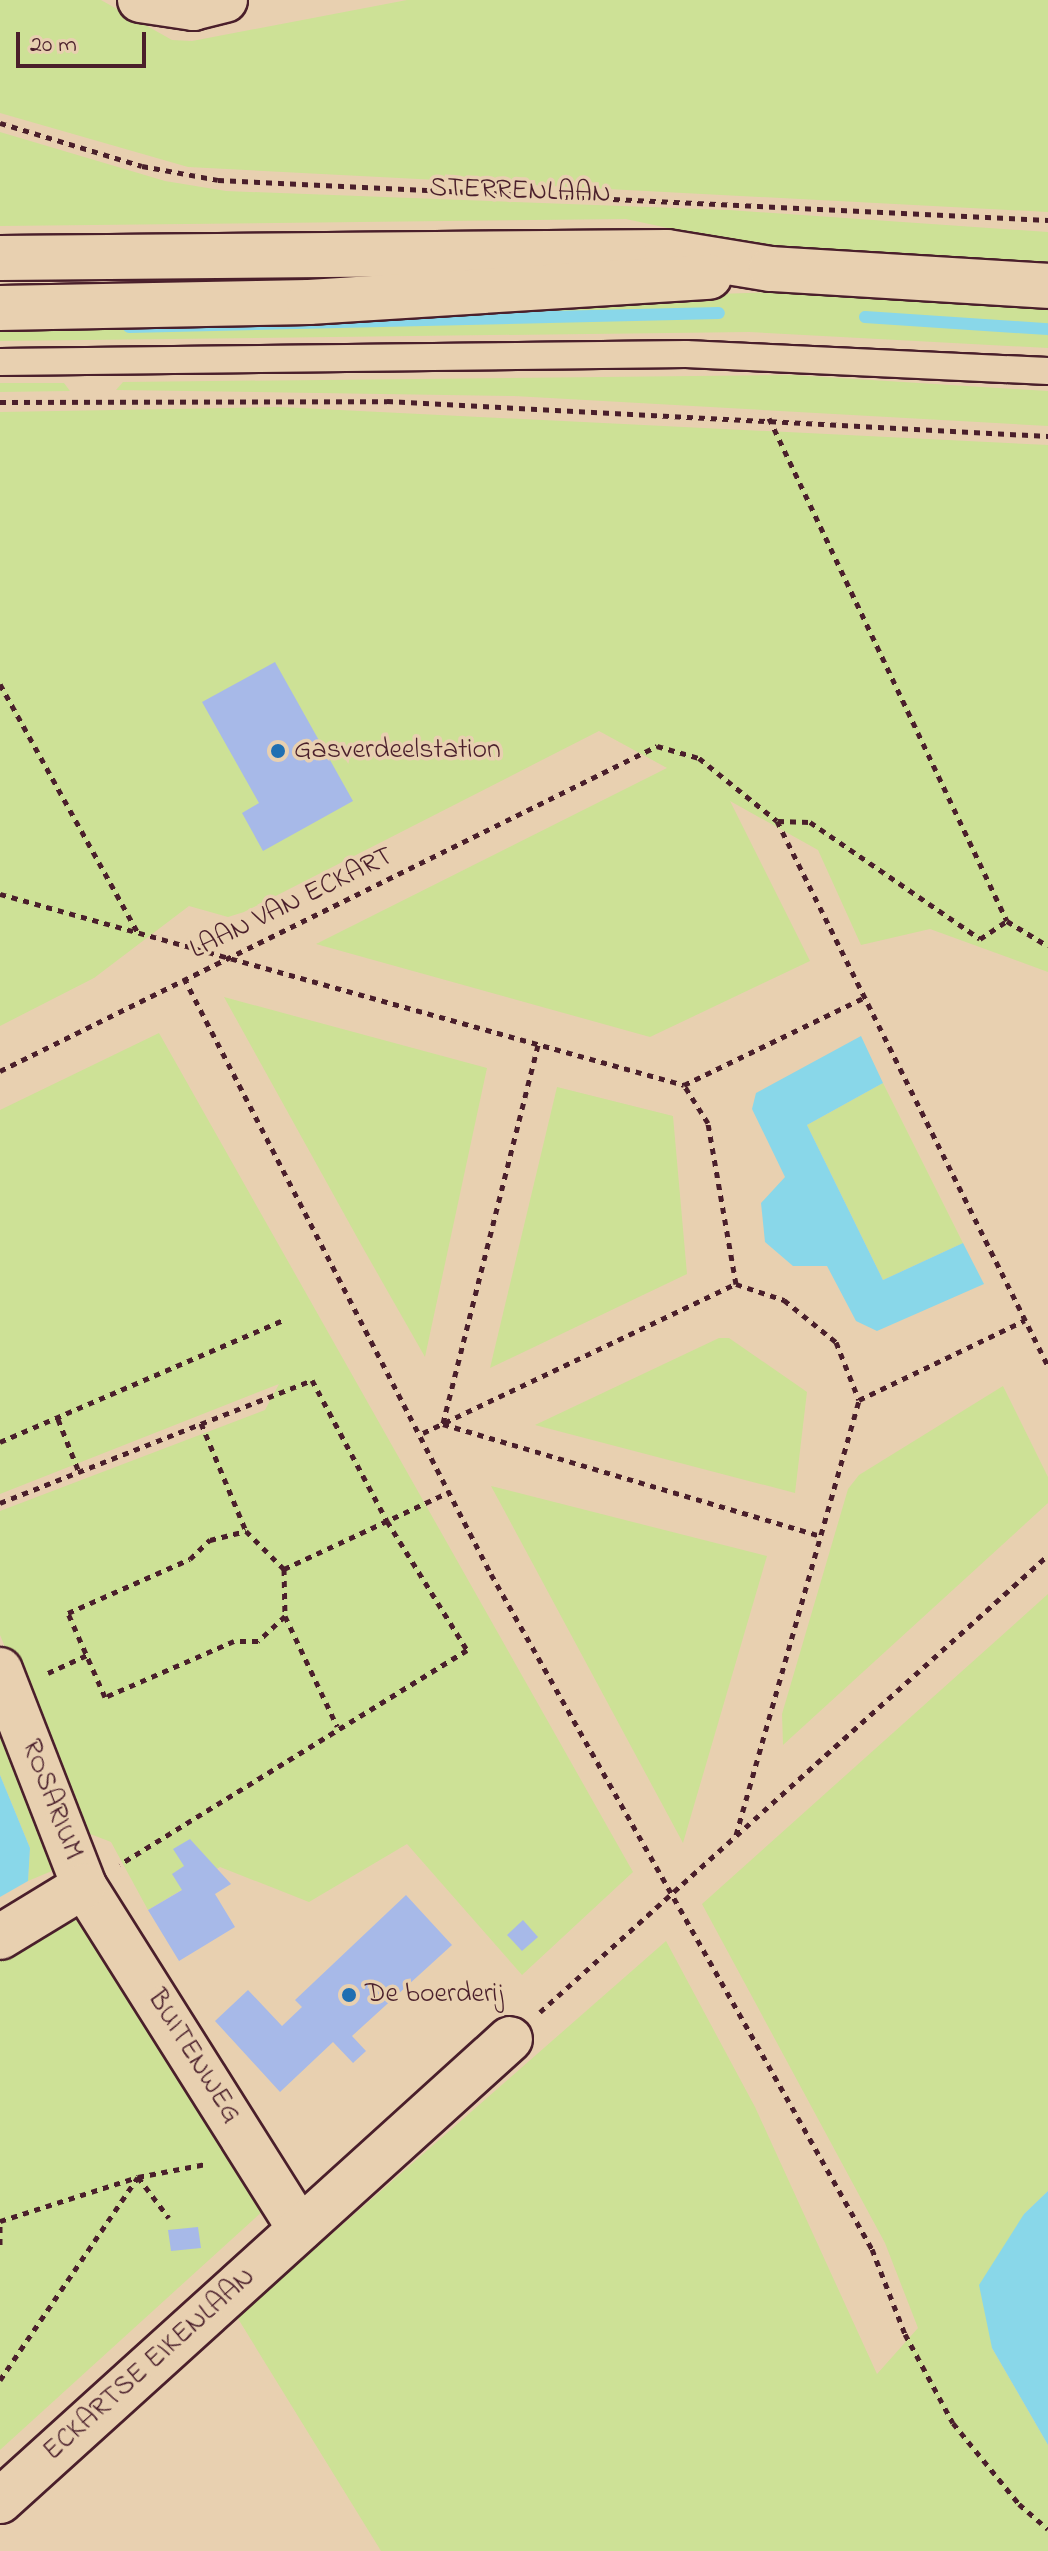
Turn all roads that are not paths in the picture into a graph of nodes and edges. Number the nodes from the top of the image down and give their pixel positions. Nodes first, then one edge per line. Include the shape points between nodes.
1 (140, 0) edge
2 (225, 0) edge
3 (0, 258) edge
4 (771, 269) junction
5 (1048, 286) edge
6 (0, 308) edge
7 (0, 362) edge
8 (1048, 371) edge
9 (0, 1670) edge
10 (84, 1886) junction
11 (0, 1937) edge
12 (510, 2039) road end
13 (300, 2229) junction
14 (0, 2501) edge

1 - 2 main road via 193,8
3 - 4 main road, STERRENLAAN via 667,252
4 - 5 main road, STERRENLAAN
4 - 6 main road, STERRENLAAN via 673,281 309,302
7 - 8 lane via 686,354
9 - 10 main road, ROSARIUM
10 - 11 main road
10 - 13 main road, BUITENWEG
12 - 13 main road, ECKARTSE EIKENLAAN
13 - 14 main road, ECKARTSE EIKENLAAN

